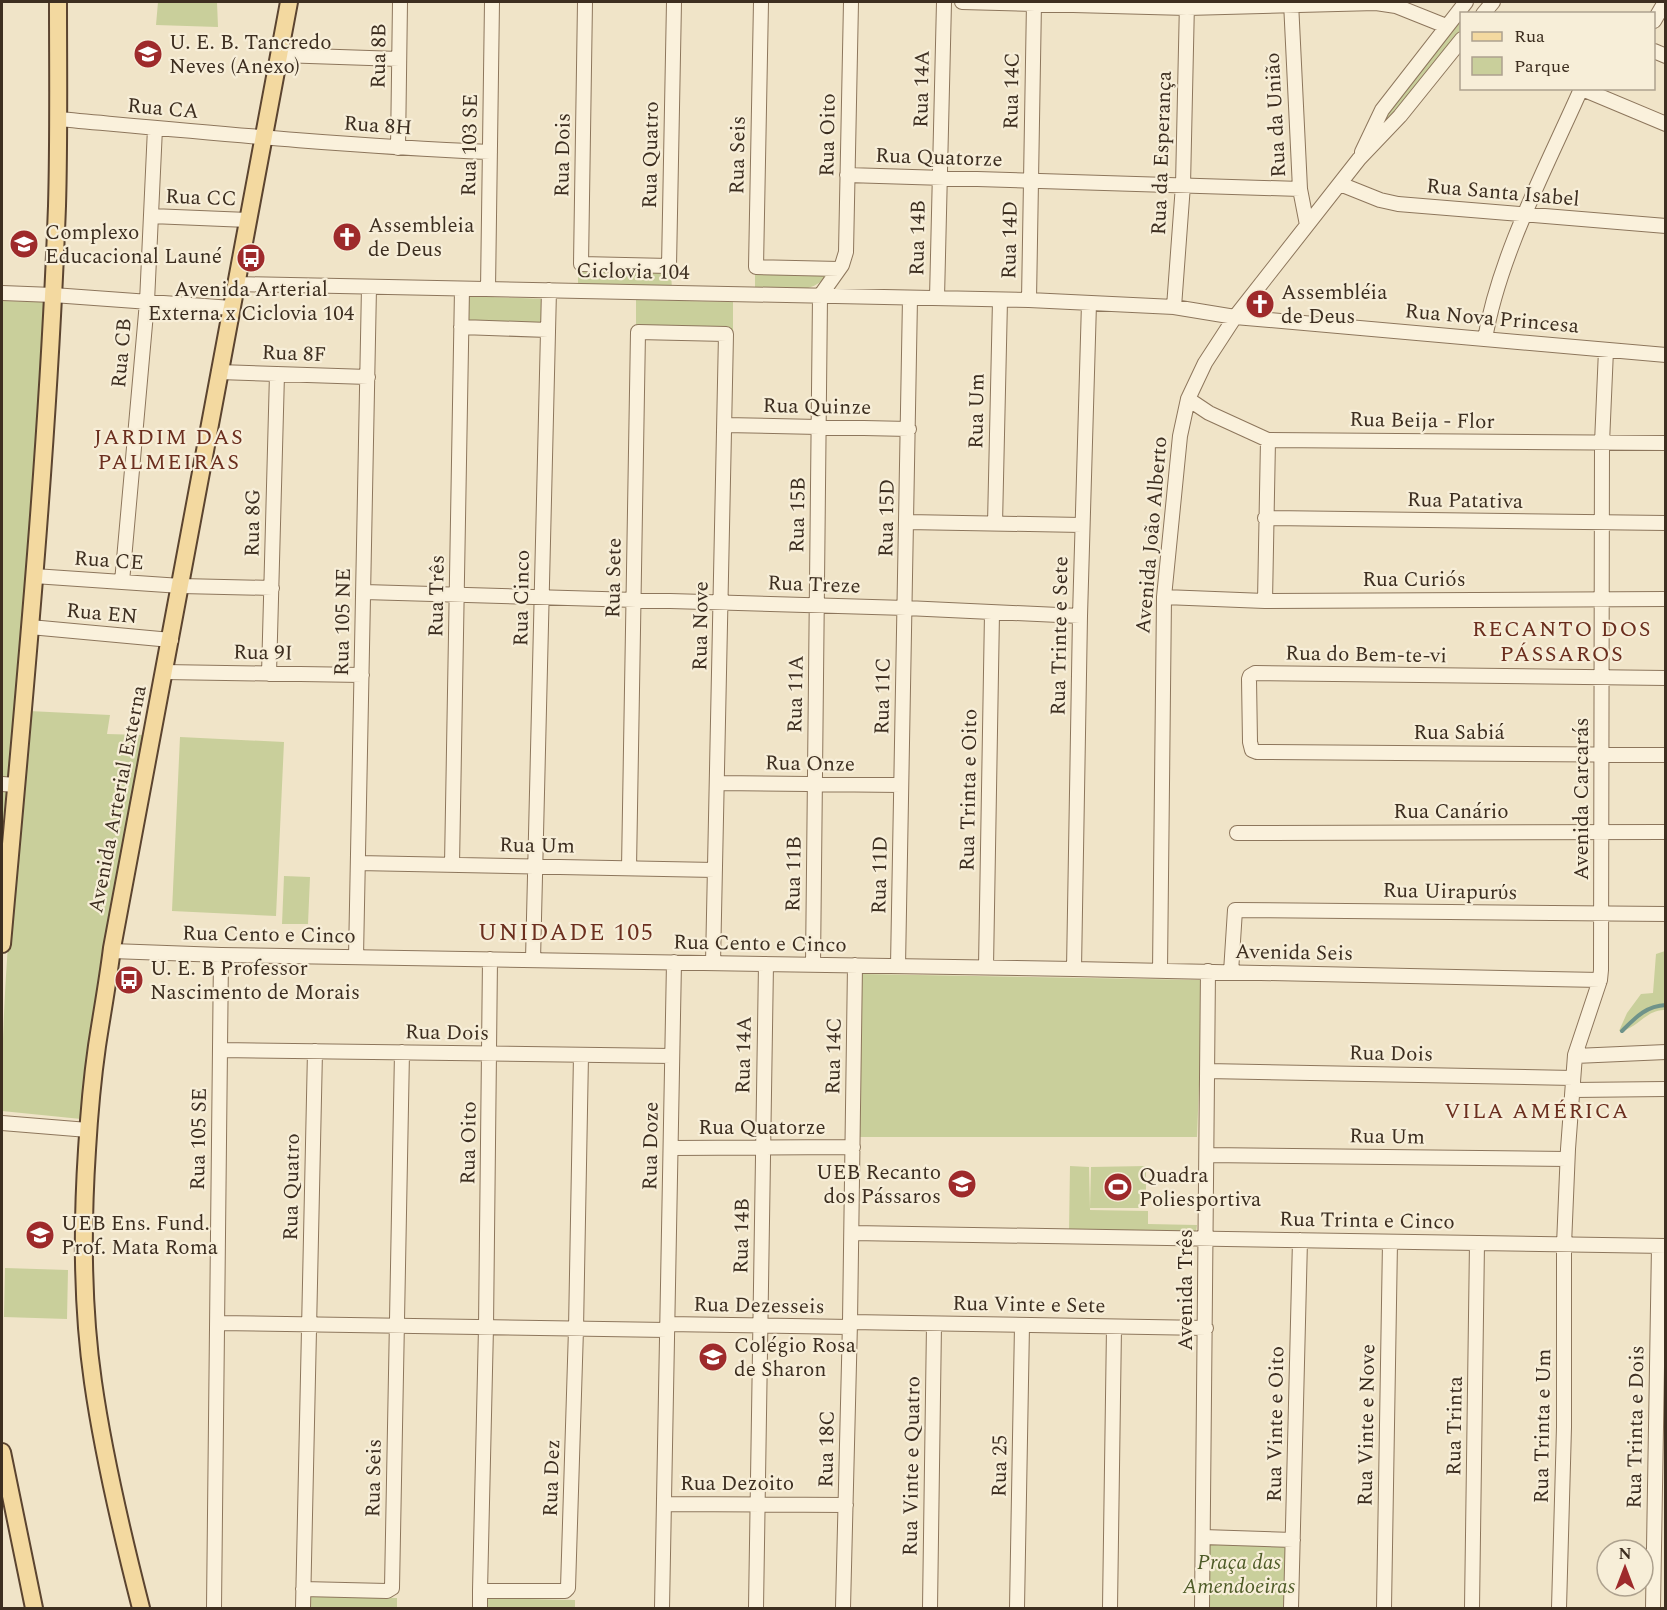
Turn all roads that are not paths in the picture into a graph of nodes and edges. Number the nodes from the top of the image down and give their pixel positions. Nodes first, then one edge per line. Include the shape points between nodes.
1 (58, 2) edge
2 (290, 2) edge
3 (400, 2) edge
4 (492, 2) edge
5 (585, 2) edge
6 (674, 2) edge
7 (761, 2) edge
8 (851, 2) edge
9 (944, 2) edge
10 (962, 2) edge
11 (1034, 2) edge
12 (1466, 2) edge
13 (1665, 2) edge
14 (1291, 3) edge
15 (1187, 5) edge
16 (1655, 18) edge
17 (1446, 26) junction
18 (1460, 40) edge
19 (280, 55) junction
20 (399, 59) junction
21 (1580, 90) edge
22 (1587, 90) edge
23 (1608, 93) edge
24 (58, 119) junction
25 (1665, 124) edge
26 (155, 128) junction
27 (264, 138) junction
28 (398, 148) junction
29 (490, 152) junction
30 (1359, 159) junction
31 (847, 175) junction
32 (940, 178) junction
33 (1030, 181) junction
34 (1340, 184) junction
35 (1183, 185) junction
36 (1300, 189) junction
37 (151, 216) junction
38 (1525, 216) junction
39 (248, 220) junction
40 (1307, 225) junction
41 (1665, 226) edge
42 (625, 265) joint
43 (839, 268) junction
44 (236, 284) junction
45 (369, 287) junction
46 (462, 289) junction
47 (488, 289) junction
48 (549, 290) junction
49 (2, 293) edge
50 (53, 295) junction
51 (820, 296) junction
52 (910, 298) junction
53 (937, 298) junction
54 (1000, 300) junction
55 (1029, 300) junction
56 (147, 302) junction
57 (1089, 303) junction
58 (1174, 307) junction
59 (232, 308) junction
60 (1235, 317) junction
61 (461, 327) junction
62 (548, 330) junction
63 (682, 333) joint
64 (1485, 339) junction
65 (1606, 350) junction
66 (1665, 355) edge
67 (219, 372) junction
68 (277, 374) junction
69 (368, 377) junction
70 (1188, 399) junction
71 (725, 425) junction
72 (819, 427) junction
73 (909, 429) junction
74 (1268, 440) junction
75 (1602, 443) junction
76 (1665, 443) edge
77 (1265, 518) junction
78 (907, 522) junction
79 (1602, 523) junction
80 (1665, 523) edge
81 (995, 524) junction
82 (1082, 525) junction
83 (34, 576) junction
84 (122, 582) junction
85 (181, 586) junction
86 (272, 588) junction
87 (364, 592) junction
88 (456, 595) junction
89 (542, 597) junction
90 (1164, 597) junction
91 (1602, 598) junction
92 (634, 599) junction
93 (1665, 599) edge
94 (1265, 601) junction
95 (721, 602) junction
96 (817, 605) junction
97 (906, 608) junction
98 (992, 612) junction
99 (1080, 616) junction
100 (30, 627) junction
101 (171, 640) junction
102 (164, 672) junction
103 (269, 674) junction
104 (362, 675) junction
105 (1602, 678) junction
106 (1665, 678) edge
107 (1252, 750) joint
108 (1602, 754) junction
109 (1665, 755) edge
110 (718, 783) junction
111 (9, 784) edge
112 (815, 784) junction
113 (901, 785) junction
114 (1602, 831) junction
115 (1665, 832) edge
116 (1237, 833) dead end
117 (358, 863) junction
118 (452, 865) junction
119 (536, 866) junction
120 (629, 868) junction
121 (716, 870) junction
122 (1602, 914) junction
123 (1665, 914) edge
124 (2, 944) edge
125 (112, 951) junction
126 (221, 955) junction
127 (357, 957) junction
128 (490, 959) junction
129 (533, 960) junction
130 (674, 962) junction
131 (713, 963) junction
132 (766, 964) junction
133 (813, 964) junction
134 (855, 965) junction
135 (898, 966) junction
136 (986, 967) junction
137 (1074, 969) junction
138 (1160, 971) junction
139 (1208, 971) junction
140 (1232, 972) junction
141 (1600, 980) junction
142 (220, 1050) junction
143 (315, 1051) junction
144 (402, 1052) junction
145 (1665, 1052) edge
146 (490, 1054) junction
147 (581, 1055) junction
148 (672, 1056) junction
149 (1575, 1056) junction
150 (1207, 1071) junction
151 (1573, 1084) junction
152 (1665, 1089) edge
153 (2, 1123) edge
154 (88, 1130) junction
155 (671, 1148) junction
156 (763, 1148) junction
157 (853, 1148) junction
158 (1207, 1155) junction
159 (1567, 1159) junction
160 (852, 1233) junction
161 (1206, 1239) junction
162 (1300, 1240) junction
163 (1390, 1242) junction
164 (1478, 1243) junction
165 (1564, 1245) junction
166 (1662, 1246) edge
167 (217, 1323) junction
168 (309, 1324) junction
169 (934, 1324) junction
170 (850, 1325) junction
171 (1022, 1325) junction
172 (397, 1326) junction
173 (760, 1326) junction
174 (486, 1327) junction
175 (667, 1327) junction
176 (1114, 1327) junction
177 (1206, 1328) junction
178 (576, 1329) junction
179 (2, 1452) edge
180 (664, 1504) junction
181 (758, 1504) junction
182 (846, 1505) junction
183 (1203, 1537) junction
184 (1293, 1540) junction
185 (303, 1589) junction
186 (480, 1591) junction
187 (34, 1608) edge
188 (141, 1608) edge
189 (214, 1608) edge
190 (303, 1608) edge
191 (480, 1608) edge
192 (662, 1608) edge
193 (756, 1608) edge
194 (843, 1608) edge
195 (930, 1608) edge
196 (1017, 1608) edge
197 (1110, 1608) edge
198 (1202, 1608) edge
199 (1291, 1608) edge
200 (1384, 1608) edge
201 (1472, 1608) edge
202 (1559, 1608) edge
203 (1653, 1608) edge

1 - 24 main road
2 - 19 main road, Avenida Arterial Externa
3 - 20 street, Rua 8B
4 - 29 street, Rua 103 SE
5 - 42 street, Rua Dois via 581,264
6 - 42 street, Rua Quatro via 669,266
7 - 43 street, Rua Seis via 756,267
8 - 31 street, Rua Oito
9 - 32 street, Rua 14A
10 - 11 street
11 - 15 street
11 - 33 street, Rua 14C
12 - 17 street, Avenida João Alberto
13 - 16 street
14 - 15 street
14 - 17 street via 1376,3 1396,6
14 - 36 street, Rua da União
15 - 35 street, Rua da Esperança
17 - 30 street, Avenida João Alberto via 1382,110
18 - 30 street, Avenida João Alberto via 1400,116
19 - 20 street
19 - 27 main road, Avenida Arterial Externa
20 - 28 street, Rua 8B
21 - 38 street
22 - 23 street
23 - 25 street
24 - 26 street, Rua CA
24 - 50 main road
26 - 27 street, Rua CA
26 - 37 street, Rua CB
27 - 28 street, Rua 8H
27 - 39 main road, Avenida Arterial Externa
28 - 29 street, Rua 8H
29 - 47 street, Rua 103 SE
30 - 34 street, Avenida João Alberto
31 - 32 street, Rua Quatorze
31 - 43 street, Rua Oito via 846,252
32 - 33 street, Rua Quatorze
32 - 53 street, Rua 14B
33 - 35 street
33 - 55 street, Rua 14D
34 - 38 street, Rua Santa Isabel via 1398,204
34 - 40 street, Avenida João Alberto
35 - 36 street
35 - 58 street, Rua da Esperança
36 - 40 street, Rua da União
37 - 39 street, Rua CC
37 - 56 street, Rua CB
38 - 41 street, Rua Santa Isabel
38 - 64 street via 1491,307
39 - 44 main road, Avenida Arterial Externa
40 - 60 street, Avenida João Alberto
43 - 51 street, Rua Oito
44 - 45 street, Ciclovia 104
44 - 59 main road, Avenida Arterial Externa
45 - 46 street, Ciclovia 104
45 - 69 street, Rua 105 NE
46 - 47 street, Ciclovia 104
46 - 61 street, Rua Três
47 - 48 street, Ciclovia 104
48 - 51 street, Ciclovia 104
48 - 62 street, Rua Cinco
49 - 50 street
50 - 56 street
50 - 83 main road
51 - 52 street, Ciclovia 104
51 - 72 street, Rua 15B
52 - 53 street, Ciclovia 104
52 - 73 street, Rua 15D
53 - 54 street, Ciclovia 104
54 - 55 street, Ciclovia 104
54 - 81 street, Rua Um
55 - 57 street, Rua Nova Princesa
56 - 59 street
56 - 84 street, Rua CB
57 - 58 street, Rua Nova Princesa
57 - 82 street, Rua Trinte e Sete
58 - 60 street, Rua Nova Princesa
59 - 67 main road, Avenida Arterial Externa
60 - 64 street, Rua Nova Princesa
60 - 70 street, Avenida João Alberto via 1205,363
61 - 62 street
61 - 88 street, Rua Três
62 - 89 street, Rua Cinco
63 - 71 street, Rua Nove via 726,334
63 - 92 street, Rua Sete via 638,332
64 - 65 street, Rua Nova Princesa
65 - 66 street, Rua Nova Princesa
65 - 75 street, Avenida Carcarás
67 - 68 street, Rua 8F
67 - 85 main road, Avenida Arterial Externa
68 - 69 street, Rua 8F
68 - 86 street, Rua 8G
69 - 87 street, Rua 105 NE
70 - 74 street, Rua Beija - Flor via 1218,418
70 - 90 street, Avenida João Alberto via 1180,435
71 - 72 street, Rua Quinze
71 - 95 street, Rua Nove
72 - 73 street, Rua Quinze
72 - 96 street, Rua 15B
73 - 78 street, Rua 15D
74 - 75 street, Rua Beija - Flor
74 - 77 street
75 - 76 street, Rua Beija - Flor
75 - 79 street, Avenida Carcarás
77 - 79 street, Rua Patativa
77 - 94 street
78 - 81 street
78 - 97 street, Rua 15D
79 - 80 street, Rua Patativa
79 - 91 street, Avenida Carcarás
81 - 82 street
82 - 99 street, Rua Trinte e Sete
83 - 84 street, Rua CE
83 - 100 main road
84 - 85 street, Rua CE
85 - 86 street, Rua CE
85 - 101 main road, Avenida Arterial Externa
86 - 103 street, Rua 8G
87 - 88 street, Rua Treze
87 - 104 street, Rua 105 NE
88 - 89 street, Rua Treze
88 - 118 street, Rua Três
89 - 92 street, Rua Treze
89 - 119 street, Rua Cinco
90 - 94 street, Rua Curiós
90 - 138 street, Avenida João Alberto
91 - 93 street, Rua Curiós
91 - 94 street, Rua Curiós
91 - 105 street, Avenida Carcarás
92 - 95 street, Rua Treze
92 - 120 street, Rua Sete
95 - 96 street, Rua Treze
95 - 110 street, Rua Nove
96 - 97 street, Rua Treze
96 - 112 street, Rua 11A
97 - 98 street
97 - 113 street, Rua 11C
98 - 99 street
98 - 136 street, Rua Trinta e Oito
99 - 137 street, Rua Trinte e Sete
100 - 101 street, Rua EN
100 - 111 main road
101 - 102 main road, Avenida Arterial Externa
102 - 103 street, Rua 9I
102 - 125 main road, Avenida Arterial Externa
103 - 104 street, Rua 9I
104 - 117 street, Rua 105 NE
105 - 106 street, Rua do Bem-te-vi
105 - 107 street, Rua do Bem-te-vi via 1256,673 1249,679
105 - 108 street, Avenida Carcarás
107 - 108 street, Rua Sabiá
108 - 109 street, Rua Sabiá
108 - 114 street, Avenida Carcarás
110 - 112 street, Rua Onze
110 - 121 street, Rua Nove
111 - 124 main road
112 - 113 street, Rua Onze
112 - 133 street, Rua 11B
113 - 135 street, Rua 11D
114 - 115 street, Rua Canário
114 - 116 street, Rua Canário
114 - 122 street, Avenida Carcarás
117 - 118 street, Rua Um
117 - 127 street, Rua 105 NE
118 - 119 street, Rua Um
119 - 120 street, Rua Um
119 - 129 street
120 - 121 street, Rua Um
121 - 131 street, Rua Nove
122 - 123 street, Rua Uirapurύs
122 - 140 street, Rua Uirapurύs via 1235,910
122 - 141 street, Avenida Carcarás
125 - 126 street, Rua Cento e Cinco
125 - 154 main road, Avenida Arterial Externa
126 - 127 street, Rua Cento e Cinco
126 - 142 street, Rua 105 SE
127 - 128 street, Rua Cento e Cinco
128 - 129 street, Rua Cento e Cinco
128 - 146 street, Rua Oito
129 - 130 street, Rua Cento e Cinco
130 - 131 street, Rua Cento e Cinco
130 - 148 street, Rua Doze
131 - 132 street, Rua Cento e Cinco
132 - 133 street, Rua Cento e Cinco
132 - 156 street, Rua 14A
133 - 134 street, Rua Cento e Cinco
134 - 135 street, Rua Cento e Cinco
134 - 157 street, Rua 14C
135 - 136 street, Rua Cento e Cinco
136 - 137 street, Avenida Seis
137 - 138 street, Avenida Seis
138 - 139 street, Avenida Seis
139 - 140 street, Avenida Seis
139 - 150 street, Avenida Três
140 - 141 street, Avenida Seis
141 - 149 street, Avenida Carcarás
142 - 143 street, Rua Dois
142 - 167 street, Rua 105 SE
143 - 144 street, Rua Dois
143 - 168 street, Rua Quatro
144 - 146 street, Rua Dois
144 - 172 street, Rua Seis
145 - 149 street
146 - 147 street, Rua Dois
146 - 174 street, Rua Oito
147 - 148 street, Rua Dois
147 - 178 street, Rua Dez
148 - 155 street, Rua Doze
149 - 151 street, Avenida Carcarás
150 - 151 street, Rua Dois
150 - 158 street, Avenida Três
151 - 152 street, Rua Dois
151 - 159 street, Avenida Carcarás
153 - 154 street
154 - 188 main road, Avenida Arterial Externa via 85,1264 93,1381 121,1533
155 - 156 street, Rua Quatorze
155 - 175 street, Rua Doze
156 - 157 street, Rua Quatorze
156 - 173 street, Rua 14B
157 - 160 street
158 - 159 street, Rua Um
158 - 161 street, Avenida Três
159 - 165 street, Avenida Carcarás
160 - 161 street, Rua Trinta e Cinco
160 - 170 street
161 - 162 street, Rua Trinta e Cinco
161 - 177 street, Avenida Três
162 - 163 street, Rua Trinta e Cinco
162 - 184 street, Rua Vinte e Oito
163 - 164 street, Rua Trinta e Cinco
163 - 200 street, Rua Vinte e Nove
164 - 165 street, Rua Trinta e Cinco
164 - 201 street, Rua Trinta
165 - 166 street, Rua Trinta e Cinco
165 - 202 street, Rua Trinta e Um
166 - 203 street, Rua Trinta e Dois
167 - 168 street
167 - 189 street, Rua 105 SE
168 - 172 street
168 - 185 street, Rua Quatro
169 - 170 street, Rua Vinte e Sete
169 - 171 street, Rua Vinte e Sete
169 - 195 street, Rua Vinte e Quatro
170 - 173 street, Rua Dezesseis
170 - 182 street, Rua 18C
171 - 176 street, Rua Vinte e Sete
171 - 196 street, Rua 25
172 - 174 street
172 - 185 street, Rua Seis via 392,1588
173 - 175 street, Rua Dezesseis
173 - 181 street, Rua 14B
174 - 178 street
174 - 186 street, Rua Oito
175 - 178 street
175 - 180 street, Rua Doze
176 - 177 street, Rua Vinte e Sete
176 - 197 street
177 - 183 street, Avenida Três
178 - 186 street, Rua Dez via 568,1588
179 - 187 main road
180 - 181 street, Rua Dezoito
180 - 192 street, Rua Doze
181 - 182 street, Rua Dezoito
181 - 193 street, Rua 14B
182 - 194 street, Rua 18C
183 - 184 street
183 - 198 street, Avenida Três
184 - 199 street, Rua Vinte e Oito
185 - 190 street, Rua Quatro
186 - 191 street, Rua Oito

